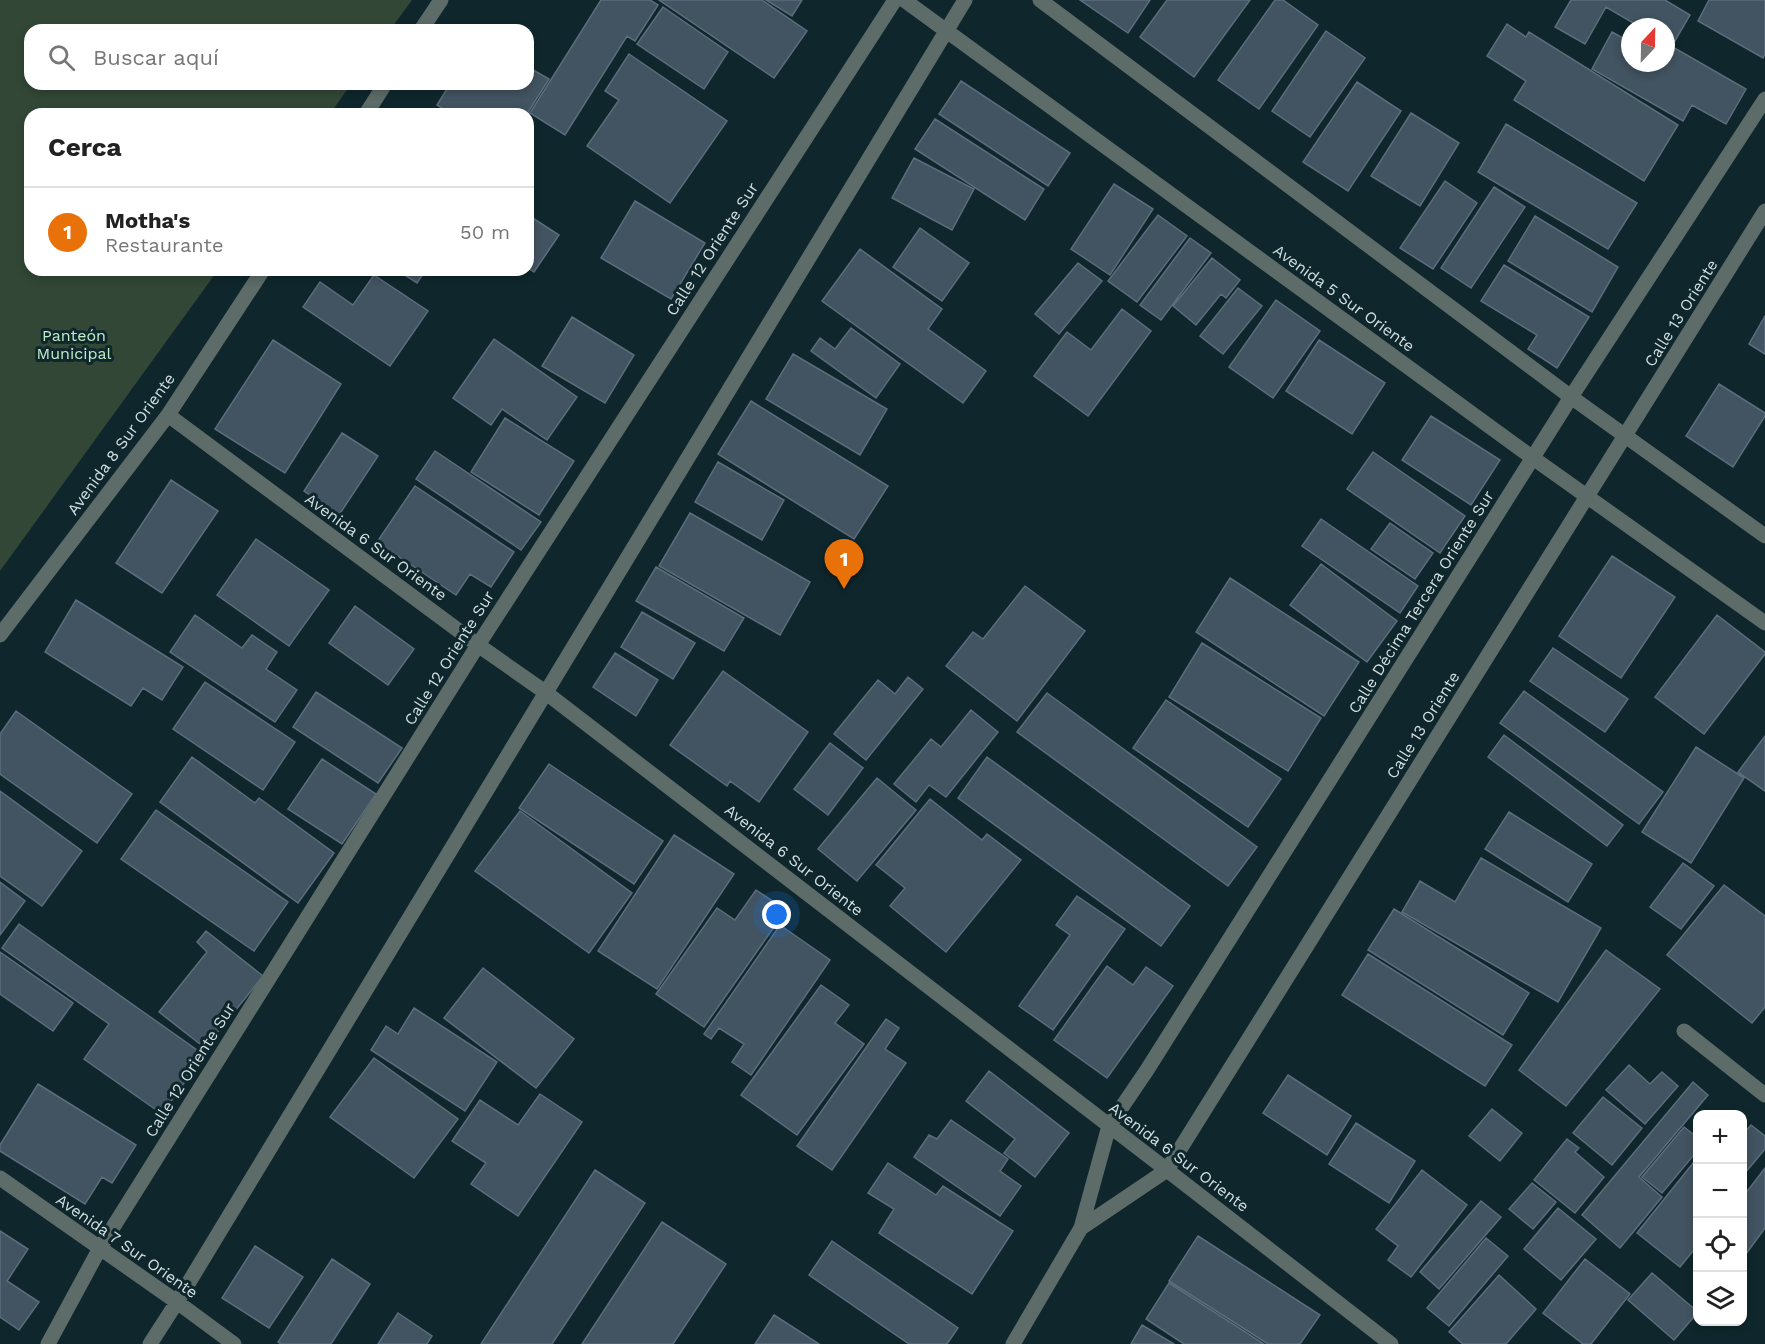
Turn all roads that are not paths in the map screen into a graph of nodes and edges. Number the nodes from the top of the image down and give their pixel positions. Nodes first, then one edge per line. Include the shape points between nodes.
1 (441, 0) edge
2 (895, 0) edge
3 (904, 0) edge
4 (965, 0) edge
5 (1040, 0) edge
6 (425, 24) edge
7 (946, 31) junction
8 (381, 90) edge
9 (1765, 99) edge
10 (370, 108) edge
11 (1765, 211) edge
12 (259, 276) edge
13 (1571, 397) junction
14 (168, 415) junction
15 (1626, 435) junction
16 (1533, 458) junction
17 (1587, 496) junction
18 (1765, 536) edge
19 (1765, 623) edge
20 (0, 635) edge
21 (478, 645) junction
22 (546, 692) junction
23 (1684, 1031) dead end
24 (1765, 1095) edge
25 (1109, 1126) junction
26 (1167, 1170) junction
27 (0, 1178) edge
28 (1081, 1228) junction
29 (100, 1248) junction
30 (177, 1302) junction
31 (48, 1344) edge
32 (150, 1344) edge
33 (234, 1344) edge
34 (1013, 1344) edge
35 (1391, 1344) edge

1 - 6 street
2 - 21 street, Calle 12 Oriente Sur
3 - 7 street, Avenida 5 Sur Oriente
4 - 7 street
5 - 13 street
7 - 16 street, Avenida 5 Sur Oriente
7 - 22 street
8 - 10 street
9 - 13 street, Calle Décima Tercera Oriente Sur
11 - 15 street, Calle 13 Oriente
12 - 14 street, Avenida 8 Sur Oriente
13 - 15 street
13 - 16 street, Calle Décima Tercera Oriente Sur
14 - 20 street, Avenida 8 Sur Oriente
14 - 21 street, Avenida 6 Sur Oriente
15 - 17 street, Calle 13 Oriente
15 - 18 street
16 - 17 street, Avenida 5 Sur Oriente
16 - 25 street, Calle Décima Tercera Oriente Sur
17 - 19 street, Avenida 5 Sur Oriente
17 - 26 street, Calle 13 Oriente
21 - 22 street, Avenida 6 Sur Oriente
21 - 29 street, Calle 12 Oriente Sur
22 - 25 street, Avenida 6 Sur Oriente
22 - 30 street
23 - 24 street
25 - 26 street, Avenida 6 Sur Oriente
25 - 28 street, Calle 13 Oriente
26 - 28 street, Calle 13 Oriente
26 - 35 street, Avenida 6 Sur Oriente
27 - 29 street, Avenida 7 Sur Oriente
28 - 34 street, Calle 13 Oriente
29 - 30 street, Avenida 7 Sur Oriente
29 - 31 street, Calle 12 Oriente Sur
30 - 32 street
30 - 33 street, Avenida 7 Sur Oriente

